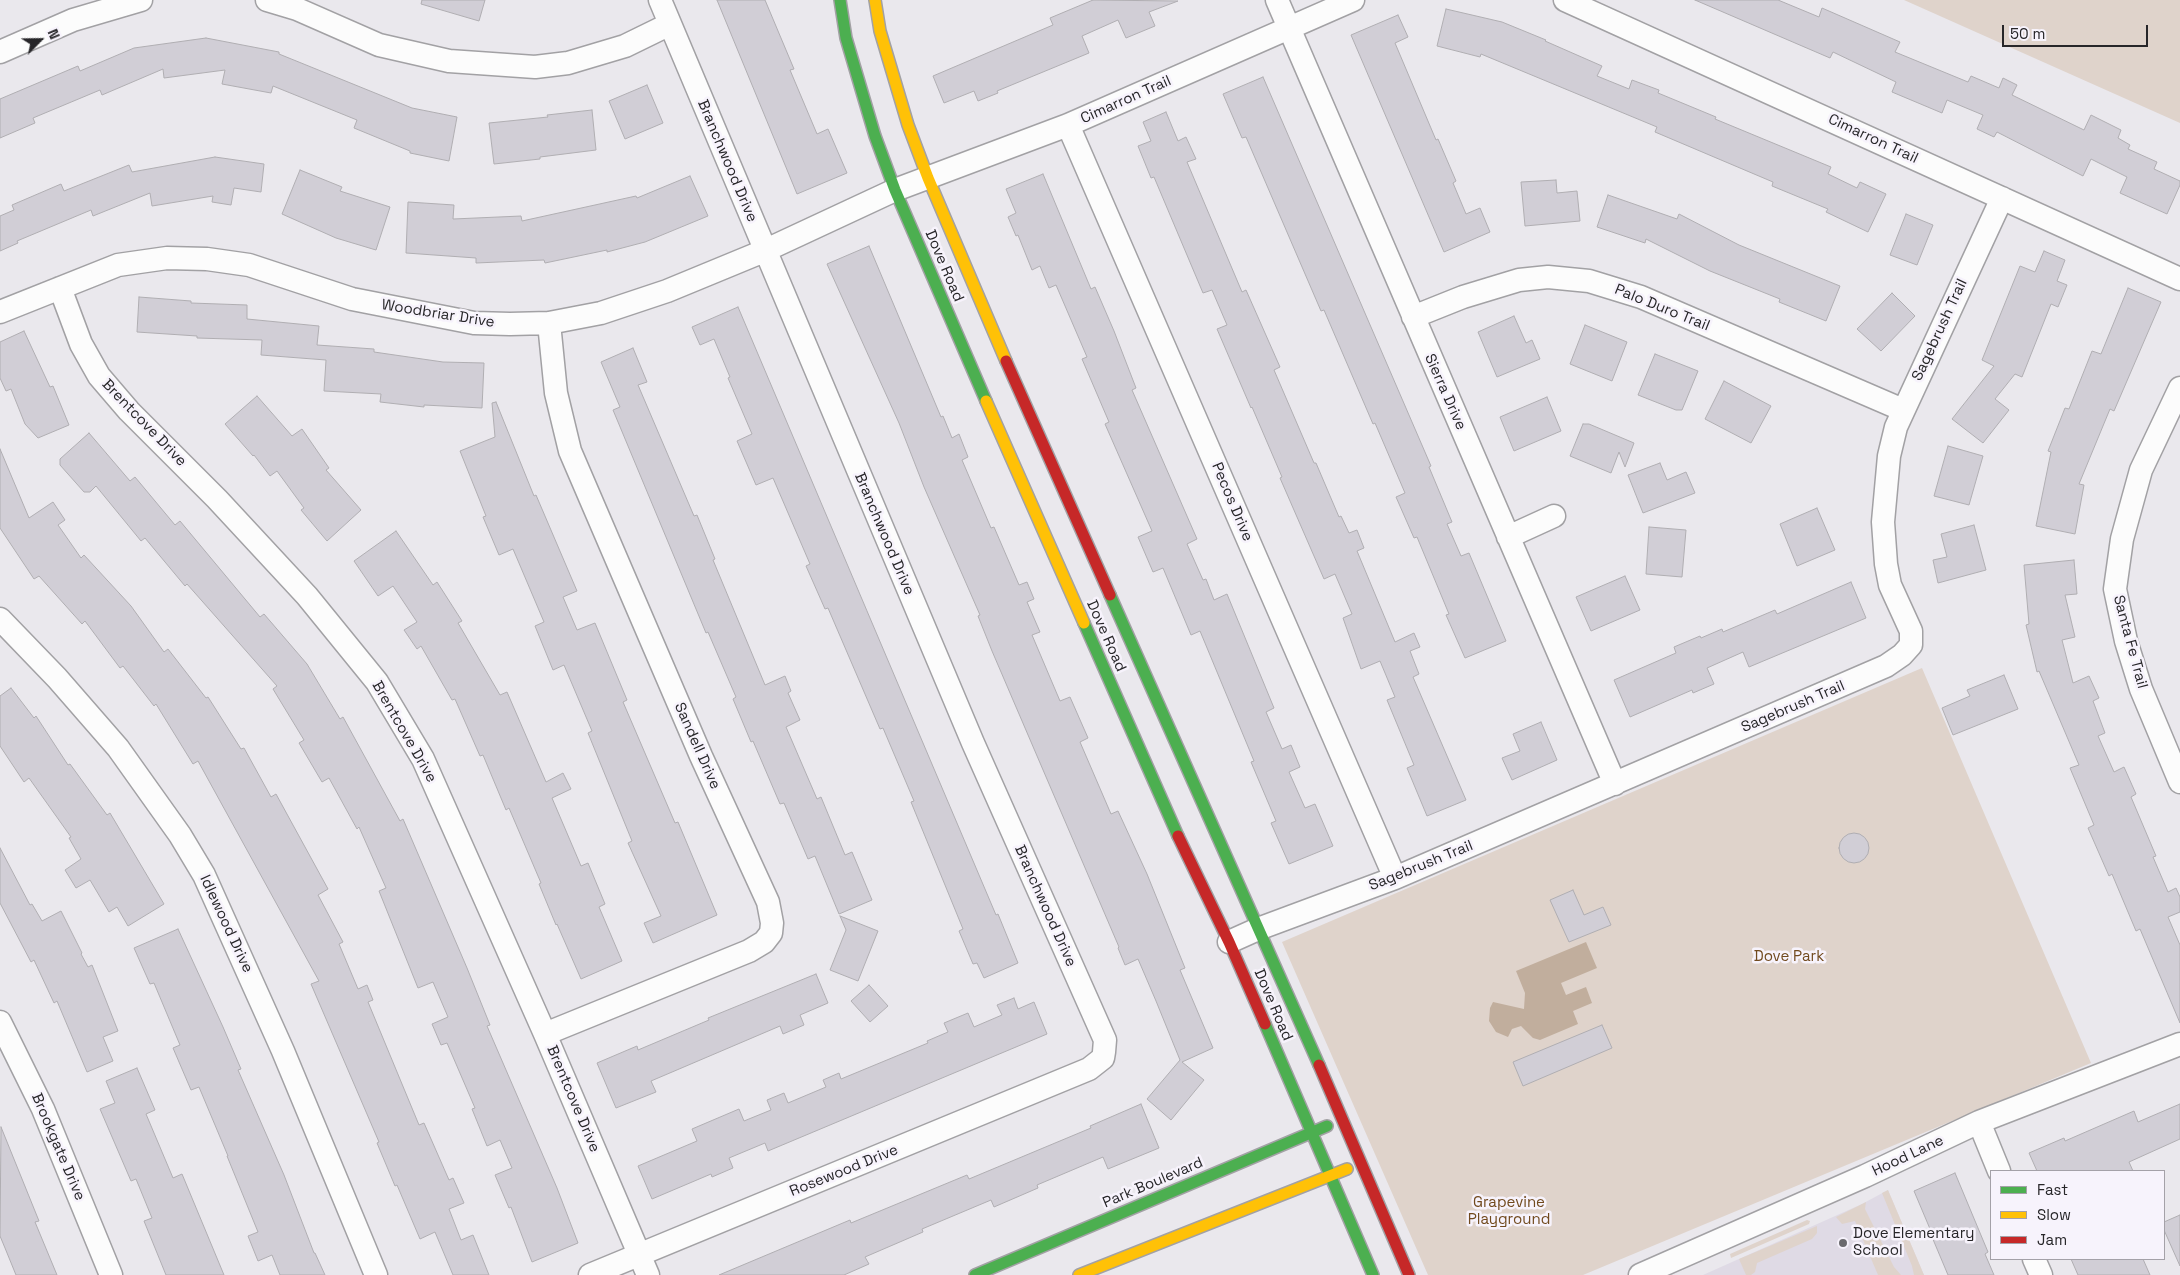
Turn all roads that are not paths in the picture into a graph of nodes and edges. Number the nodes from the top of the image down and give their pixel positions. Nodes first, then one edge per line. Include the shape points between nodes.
1 (141, 0) edge
2 (267, 0) edge
3 (660, 0) edge
4 (840, 0) edge
5 (875, 0) edge
6 (1277, 0) edge
7 (1352, 0) edge
8 (1565, 0) edge
9 (670, 24) junction
10 (1289, 28) junction
11 (0, 52) edge
12 (1068, 125) junction
13 (928, 178) junction
14 (896, 190) junction
15 (2002, 198) junction
16 (764, 251) junction
17 (2180, 279) edge
18 (60, 288) junction
19 (0, 312) edge
20 (1413, 317) junction
21 (549, 323) junction
22 (2180, 388) edge
23 (1904, 410) junction
24 (1554, 516) dead end
25 (1508, 537) junction
26 (0, 619) edge
27 (2180, 782) edge
28 (1615, 784) junction
29 (1396, 878) junction
30 (1258, 929) junction
31 (1229, 942) junction
32 (0, 1022) edge
33 (545, 1034) junction
34 (2180, 1044) edge
35 (1097, 1065) joint
36 (1343, 1120) junction
37 (1979, 1122) junction
38 (1312, 1133) junction
39 (1361, 1163) junction
40 (1999, 1170) edge
41 (1330, 1176) junction
42 (2034, 1260) edge
43 (644, 1265) edge
44 (111, 1275) edge
45 (376, 1275) edge
46 (590, 1275) edge
47 (975, 1275) edge
48 (1079, 1275) edge
49 (1373, 1275) edge
50 (1408, 1275) edge
51 (1640, 1275) edge
52 (2041, 1275) edge

1 - 11 street via 73,20
2 - 9 street via 379,44 449,62 534,66 568,62 624,46
3 - 9 street, Branchwood Drive
4 - 14 main road, Dove Road via 849,47 875,136
5 - 13 main road, Dove Road via 880,31 908,125
6 - 10 street, Sierra Drive
7 - 10 street, Cimarron Trail
8 - 15 street, Cimarron Trail
9 - 16 street, Branchwood Drive
10 - 12 street, Cimarron Trail
10 - 20 street, Sierra Drive
12 - 13 street, Cimarron Trail
12 - 29 street, Pecos Drive
13 - 14 street, Cimarron Trail
13 - 30 main road, Dove Road via 996,339
14 - 16 street, Woodbriar Drive
14 - 31 main road, Dove Road via 960,344 1184,850
15 - 17 street, Cimarron Trail
15 - 23 street, Sagebrush Trail
16 - 21 street, Woodbriar Drive via 666,291 601,313
16 - 35 street, Branchwood Drive via 973,743 1105,1040 1103,1058
18 - 19 street, Woodbriar Drive
18 - 21 street, Woodbriar Drive via 118,266 167,258 207,259 249,265 352,299 474,323
18 - 33 street, Brentcove Drive via 81,344 99,376 307,596 376,682 423,760
20 - 23 street, Palo Duro Trail via 1519,280 1548,277 1590,281 1641,297
20 - 25 street, Sierra Drive
21 - 33 street, Sandell Drive via 556,393 570,451 700,756 768,902 772,923 771,933 749,951
22 - 27 street, Santa Fe Trail via 2141,470 2122,539 2115,590 2126,642 2141,689
23 - 28 street, Sagebrush Trail via 1889,456 1883,522 1890,585 1911,631 1911,645 1886,666
24 - 25 street
25 - 28 street, Sierra Drive
26 - 45 street, Idlewood Drive via 118,748 180,835 204,875 283,1051
28 - 29 street, Sagebrush Trail
29 - 30 street, Sagebrush Trail
30 - 31 street, Sagebrush Trail
30 - 36 main road, Dove Road
31 - 38 main road, Dove Road
32 - 44 street, Brookgate Drive via 43,1109
33 - 43 street, Brentcove Drive
34 - 37 street, Hood Lane
35 - 43 street, Rosewood Drive
36 - 38 main road, Park Boulevard
36 - 39 main road, Dove Road
37 - 40 street
37 - 51 street, Hood Lane via 1866,1176
38 - 41 main road, Dove Road
38 - 47 main road, Park Boulevard
39 - 41 main road
39 - 50 main road, Dove Road
41 - 48 main road
41 - 49 main road, Dove Road
42 - 52 street
43 - 46 street, Rosewood Drive

